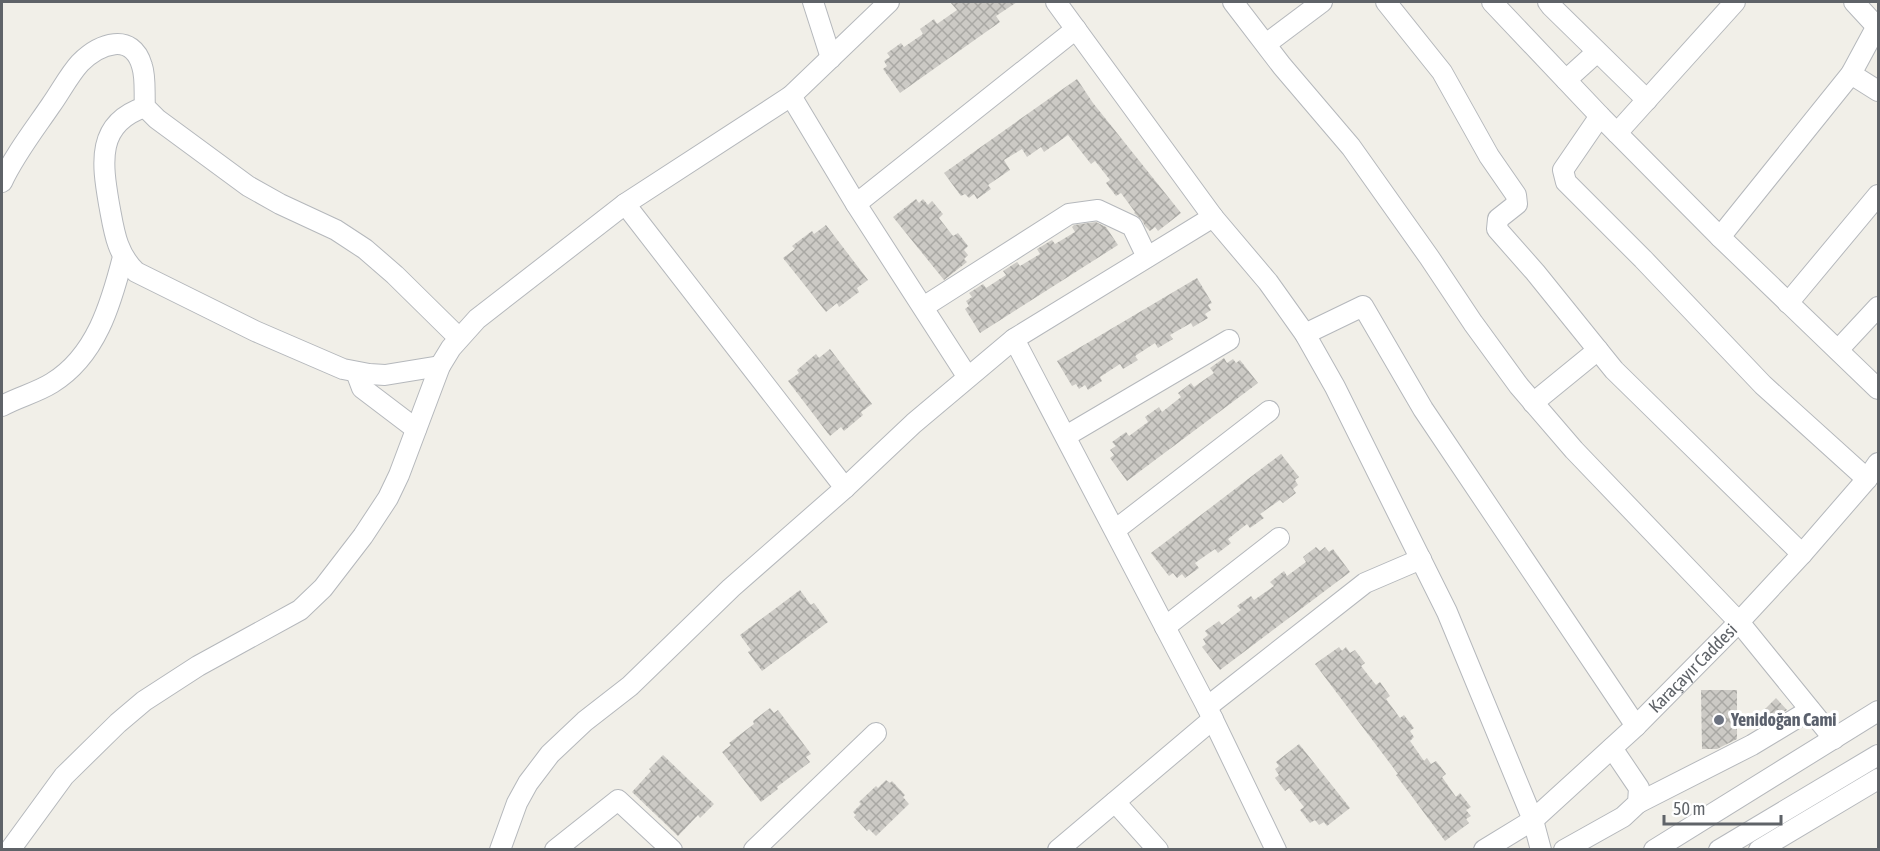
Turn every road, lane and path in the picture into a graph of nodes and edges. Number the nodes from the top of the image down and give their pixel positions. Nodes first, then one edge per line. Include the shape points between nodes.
1 (813, 2) edge
2 (889, 2) edge
3 (1056, 2) edge
4 (1233, 2) edge
5 (1322, 2) edge
6 (1386, 2) edge
7 (1492, 2) edge
8 (1548, 2) edge
9 (1735, 2) edge
10 (1854, 2) edge
11 (1878, 27) edge
12 (1076, 29) junction
13 (1266, 44) junction
14 (1597, 52) junction
15 (831, 58) junction
16 (1851, 74) junction
17 (1566, 80) junction
18 (1878, 91) edge
19 (791, 96) junction
20 (1647, 100) junction
21 (145, 107) junction
22 (1600, 116) junction
23 (1617, 133) junction
24 (2, 182) edge
25 (1878, 195) edge
26 (625, 204) junction
27 (856, 204) junction
28 (1213, 217) junction
29 (1720, 237) junction
30 (123, 256) junction
31 (1148, 257) junction
32 (1788, 303) junction
33 (928, 304) dead end
34 (1878, 307) edge
35 (1305, 334) junction
36 (459, 338) junction
37 (1014, 339) junction
38 (1229, 340) dead end
39 (1598, 350) junction
40 (1838, 350) junction
41 (440, 366) junction
42 (356, 372) junction
43 (968, 376) junction
44 (1878, 389) edge
45 (1533, 403) junction
46 (2, 406) edge
47 (1269, 411) dead end
48 (416, 429) junction
49 (1066, 436) junction
50 (1873, 471) edge
51 (845, 488) junction
52 (1115, 530) junction
53 (1279, 538) dead end
54 (1802, 554) junction
55 (1421, 559) junction
56 (1739, 622) junction
57 (1166, 627) junction
58 (1810, 710) junction
59 (1878, 711) edge
60 (1210, 713) junction
61 (1636, 726) junction
62 (876, 734) dead end
63 (1834, 739) junction
64 (1612, 748) junction
65 (1875, 763) edge
66 (1878, 778) edge
67 (1115, 802) junction
68 (1638, 803) junction
69 (1533, 820) junction
70 (10, 849) edge
71 (500, 849) edge
72 (555, 849) edge
73 (672, 849) edge
74 (754, 849) edge
75 (1058, 849) edge
76 (1158, 849) edge
77 (1276, 849) edge
78 (1484, 849) edge
79 (1541, 849) edge
80 (1562, 849) edge
81 (1654, 849) edge
82 (1719, 849) edge
83 (1759, 849) edge

1 - 15 street
2 - 15 street
3 - 12 street
4 - 13 street
5 - 13 street
6 - 39 street via 1442,72 1489,156 1516,195 1517,204 1498,219 1497,229
7 - 17 street
8 - 14 street
9 - 20 street
10 - 11 street
11 - 16 street
12 - 27 street
12 - 28 street
13 - 45 street via 1351,147
14 - 17 street
14 - 20 street
15 - 19 street
16 - 18 street
16 - 29 street
17 - 22 street
19 - 26 street
19 - 27 street
20 - 23 street
21 - 24 street via 142,66 133,51 125,45 112,44 95,51 79,64
21 - 30 street via 127,115 113,129 103,158 115,236
21 - 36 street via 248,186 365,249
22 - 23 street
22 - 50 street via 1563,170 1566,182 1763,385
23 - 29 street
25 - 32 street
26 - 36 street via 477,319
26 - 51 street
27 - 43 street
28 - 31 street
28 - 35 street via 1269,282
29 - 32 street
30 - 42 street via 145,278 290,347
30 - 46 street via 103,321 86,352 51,384
31 - 33 street via 1132,226 1098,210 1069,214
31 - 37 street
32 - 40 street
34 - 40 street
35 - 55 street
35 - 61 street via 1363,306 1423,409
36 - 41 street
37 - 43 street
37 - 49 street
38 - 49 street
39 - 45 street
39 - 54 street
40 - 44 street
41 - 42 street via 385,375
41 - 48 street
42 - 48 street via 362,388
43 - 51 street
45 - 56 street
47 - 52 street
48 - 70 street via 388,498 323,588 300,610 198,666 144,701 64,776
49 - 52 street
50 - 54 street, Karaçayır Caddesi
51 - 71 street via 731,588 630,686 550,754 517,803
52 - 57 street
53 - 57 street
54 - 56 street, Karaçayır Caddesi
55 - 60 street via 1365,583
55 - 69 street
56 - 58 street
56 - 61 street, Karaçayır Caddesi
57 - 60 street
58 - 63 street
58 - 68 street via 1752,745
59 - 63 street
60 - 67 street
60 - 77 street
61 - 64 street, Karaçayır Caddesi
62 - 74 street
63 - 81 street
64 - 68 street via 1639,788
64 - 69 street, Karaçayır Caddesi
65 - 82 street
66 - 83 street
67 - 75 street
67 - 76 street
68 - 80 street via 1623,817
69 - 78 street, Karaçayır Caddesi
69 - 79 street
69 - 80 street
72 - 73 street via 618,800

